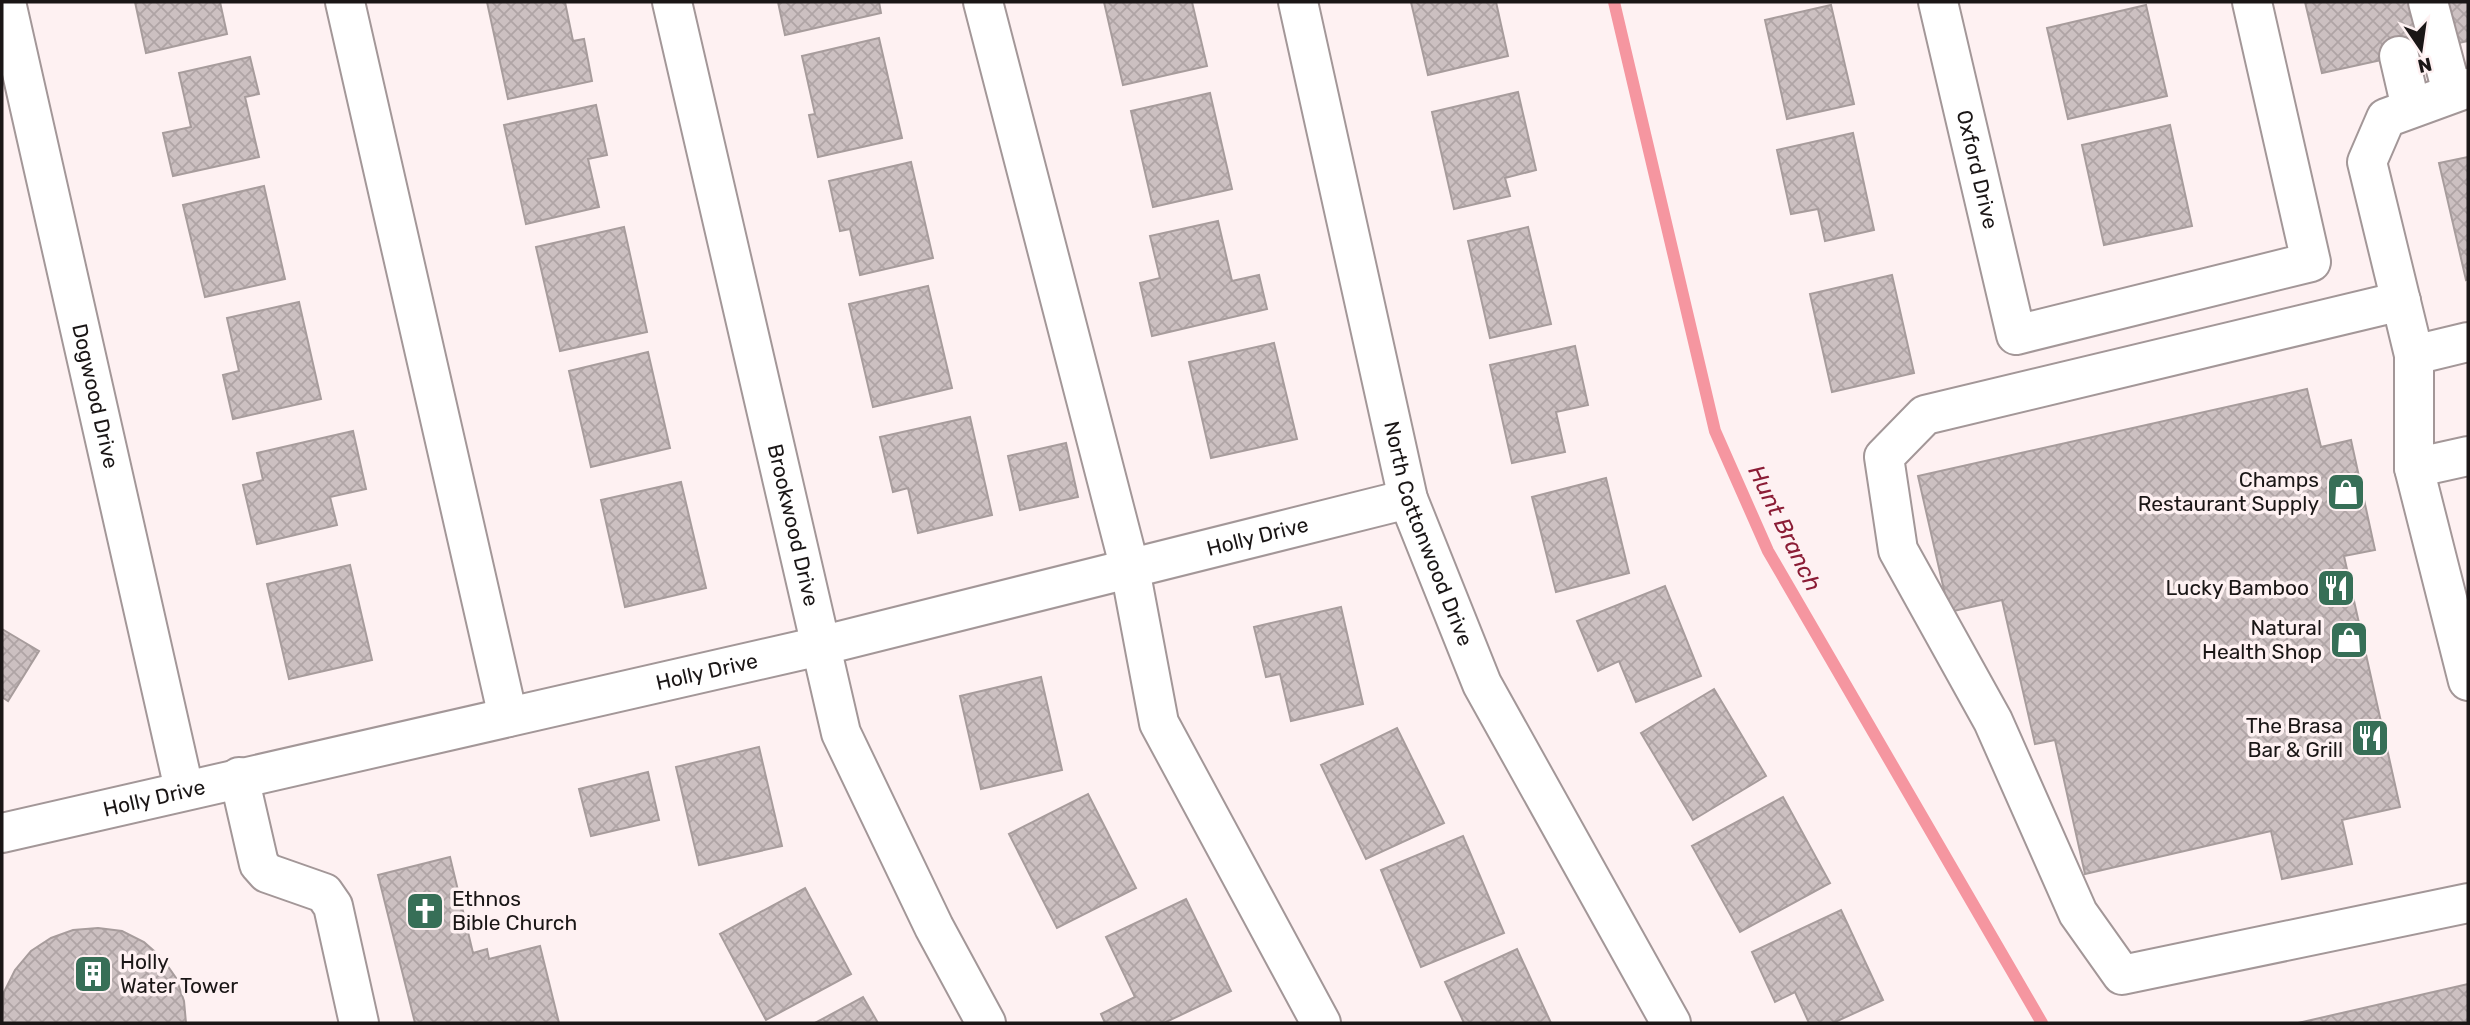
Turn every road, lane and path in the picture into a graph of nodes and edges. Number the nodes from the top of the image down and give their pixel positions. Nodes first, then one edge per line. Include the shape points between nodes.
1 (6, 2) edge
2 (345, 2) edge
3 (672, 2) edge
4 (983, 2) edge
5 (1298, 2) edge
6 (1938, 2) edge
7 (2252, 2) edge
8 (2428, 2) edge
9 (2399, 56) dead end
10 (2460, 90) edge
11 (2412, 108) junction
12 (2401, 300) junction
13 (2468, 342) edge
14 (2414, 355) junction
15 (2468, 456) edge
16 (2414, 468) junction
17 (1408, 499) junction
18 (1129, 569) junction
19 (2456, 580) edge
20 (820, 646) junction
21 (2468, 681) edge
22 (508, 717) junction
23 (239, 777) junction
24 (184, 789) junction
25 (2, 833) edge
26 (2468, 903) edge
27 (359, 1023) edge
28 (986, 1023) edge
29 (1321, 1023) edge
30 (1671, 1023) edge

1 - 24 street, Dogwood Drive
2 - 22 street
3 - 20 street, Brookwood Drive
4 - 18 street
5 - 17 street, North Cottonwood Drive
6 - 7 street, Oxford Drive via 2016,335 2311,262
8 - 10 street
9 - 11 street
10 - 11 street
11 - 12 street via 2386,118 2367,162
12 - 14 street
12 - 26 street via 1925,415 1884,457 1898,550 1993,721 2078,913 2122,975
13 - 14 street
14 - 16 street
15 - 16 street
16 - 19 street
17 - 18 street, Holly Drive
17 - 30 street, North Cottonwood Drive via 1482,684
18 - 20 street, Holly Drive
18 - 29 street via 1159,723
19 - 21 street
20 - 22 street, Holly Drive
20 - 28 street, Brookwood Drive via 841,733 934,927
22 - 23 street, Holly Drive
23 - 24 street, Holly Drive
23 - 27 street via 259,864 267,873 324,893 333,906
24 - 25 street, Holly Drive

